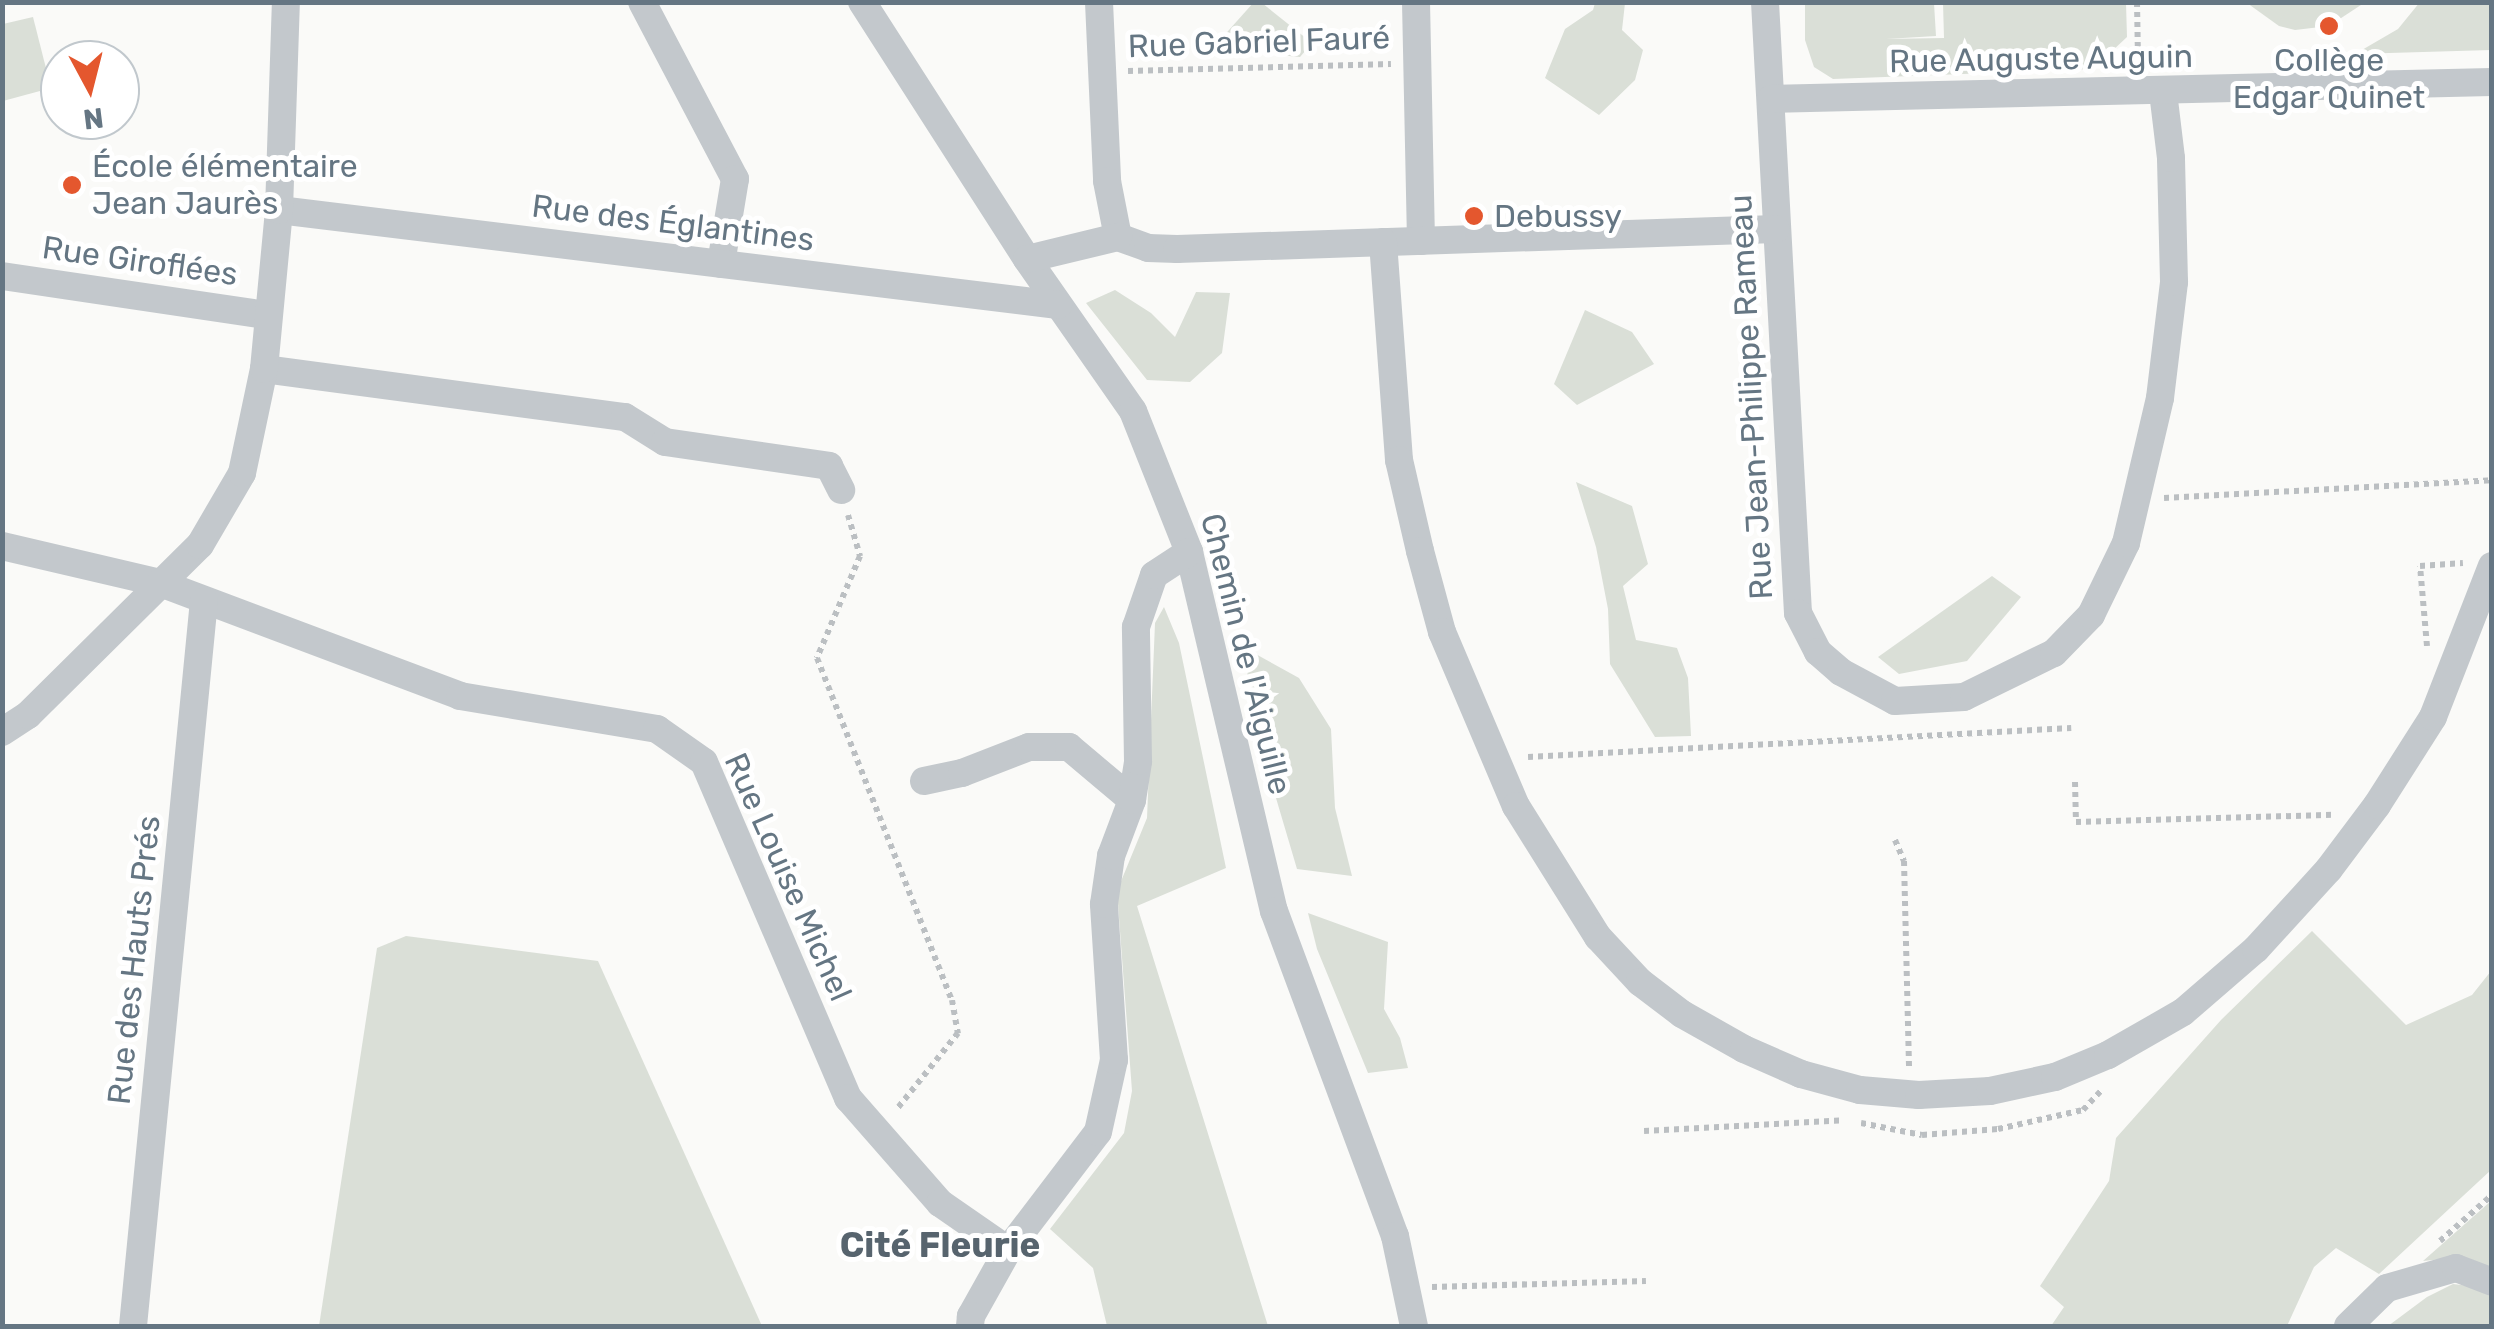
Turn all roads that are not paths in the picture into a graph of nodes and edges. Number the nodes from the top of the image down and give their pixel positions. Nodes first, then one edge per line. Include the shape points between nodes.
1 (286, 2) edge
2 (642, 2) edge
3 (862, 2) edge
4 (1100, 2) edge
5 (1416, 2) edge
6 (1765, 2) edge
7 (2492, 82) edge
8 (2151, 92) junction
9 (1771, 99) junction
10 (279, 210) junction
11 (1776, 228) junction
12 (1118, 236) junction
13 (1422, 241) junction
14 (1383, 242) junction
15 (1027, 259) junction
16 (721, 264) junction
17 (2, 276) edge
18 (1058, 304) junction
19 (268, 316) junction
20 (264, 369) junction
21 (841, 490) road end
22 (2, 546) edge
23 (1190, 552) junction
24 (2483, 564) edge
25 (160, 583) junction
26 (204, 601) junction
27 (2, 732) edge
28 (924, 781) dead end
29 (1132, 800) junction
30 (1008, 1250) junction
31 (2492, 1282) edge
32 (133, 1326) edge
33 (970, 1326) edge
34 (1414, 1326) edge
35 (2348, 1326) edge

1 - 10 street
2 - 16 street via 735,179
3 - 15 street, Chemin de l'Aiguille
4 - 12 street via 1106,181
5 - 13 street
6 - 9 street, Rue Jean-Philippe Rameau
7 - 8 street, Rue Auguste Auguin
8 - 9 street, Rue Auguste Auguin
8 - 11 street, Rue Jean-Philippe Rameau via 2171,158 2174,282 2160,398 2126,543 2090,615 2054,653 1964,697 1895,701 1818,652 1798,613
9 - 11 street, Rue Jean-Philippe Rameau
10 - 16 street, Rue des Églantines
10 - 19 street
11 - 13 street
12 - 14 street via 1148,248 1177,249
12 - 15 street
13 - 14 street
14 - 24 street via 1399,460 1442,632 1494,758 1559,880 1640,982 1728,1040 1801,1074 1860,1090 1990,1091 2055,1077 2182,1012 2256,949 2370,814 2433,717
15 - 18 street, Chemin de l'Aiguille
16 - 18 street, Rue des Églantines
17 - 19 street, Rue Giroflées
18 - 23 street, Chemin de l'Aiguille via 1133,411
19 - 20 street
20 - 21 street via 625,417 665,442 829,466
20 - 25 street via 242,472 200,545
22 - 25 street, Rue Louise Michel
23 - 29 street via 1154,575 1136,627 1138,761
23 - 34 street, Chemin de l'Aiguille via 1274,911 1395,1236
25 - 26 street, Rue Louise Michel
25 - 27 street
26 - 30 street, Rue Louise Michel via 460,696 657,728 704,762 848,1098 940,1203
26 - 32 street, Rue des Hauts Prés
28 - 29 street via 1029,747 1069,747
29 - 30 street via 1111,856 1104,904 1114,1060 1098,1132
30 - 33 street
31 - 35 street via 2456,1268 2386,1288

